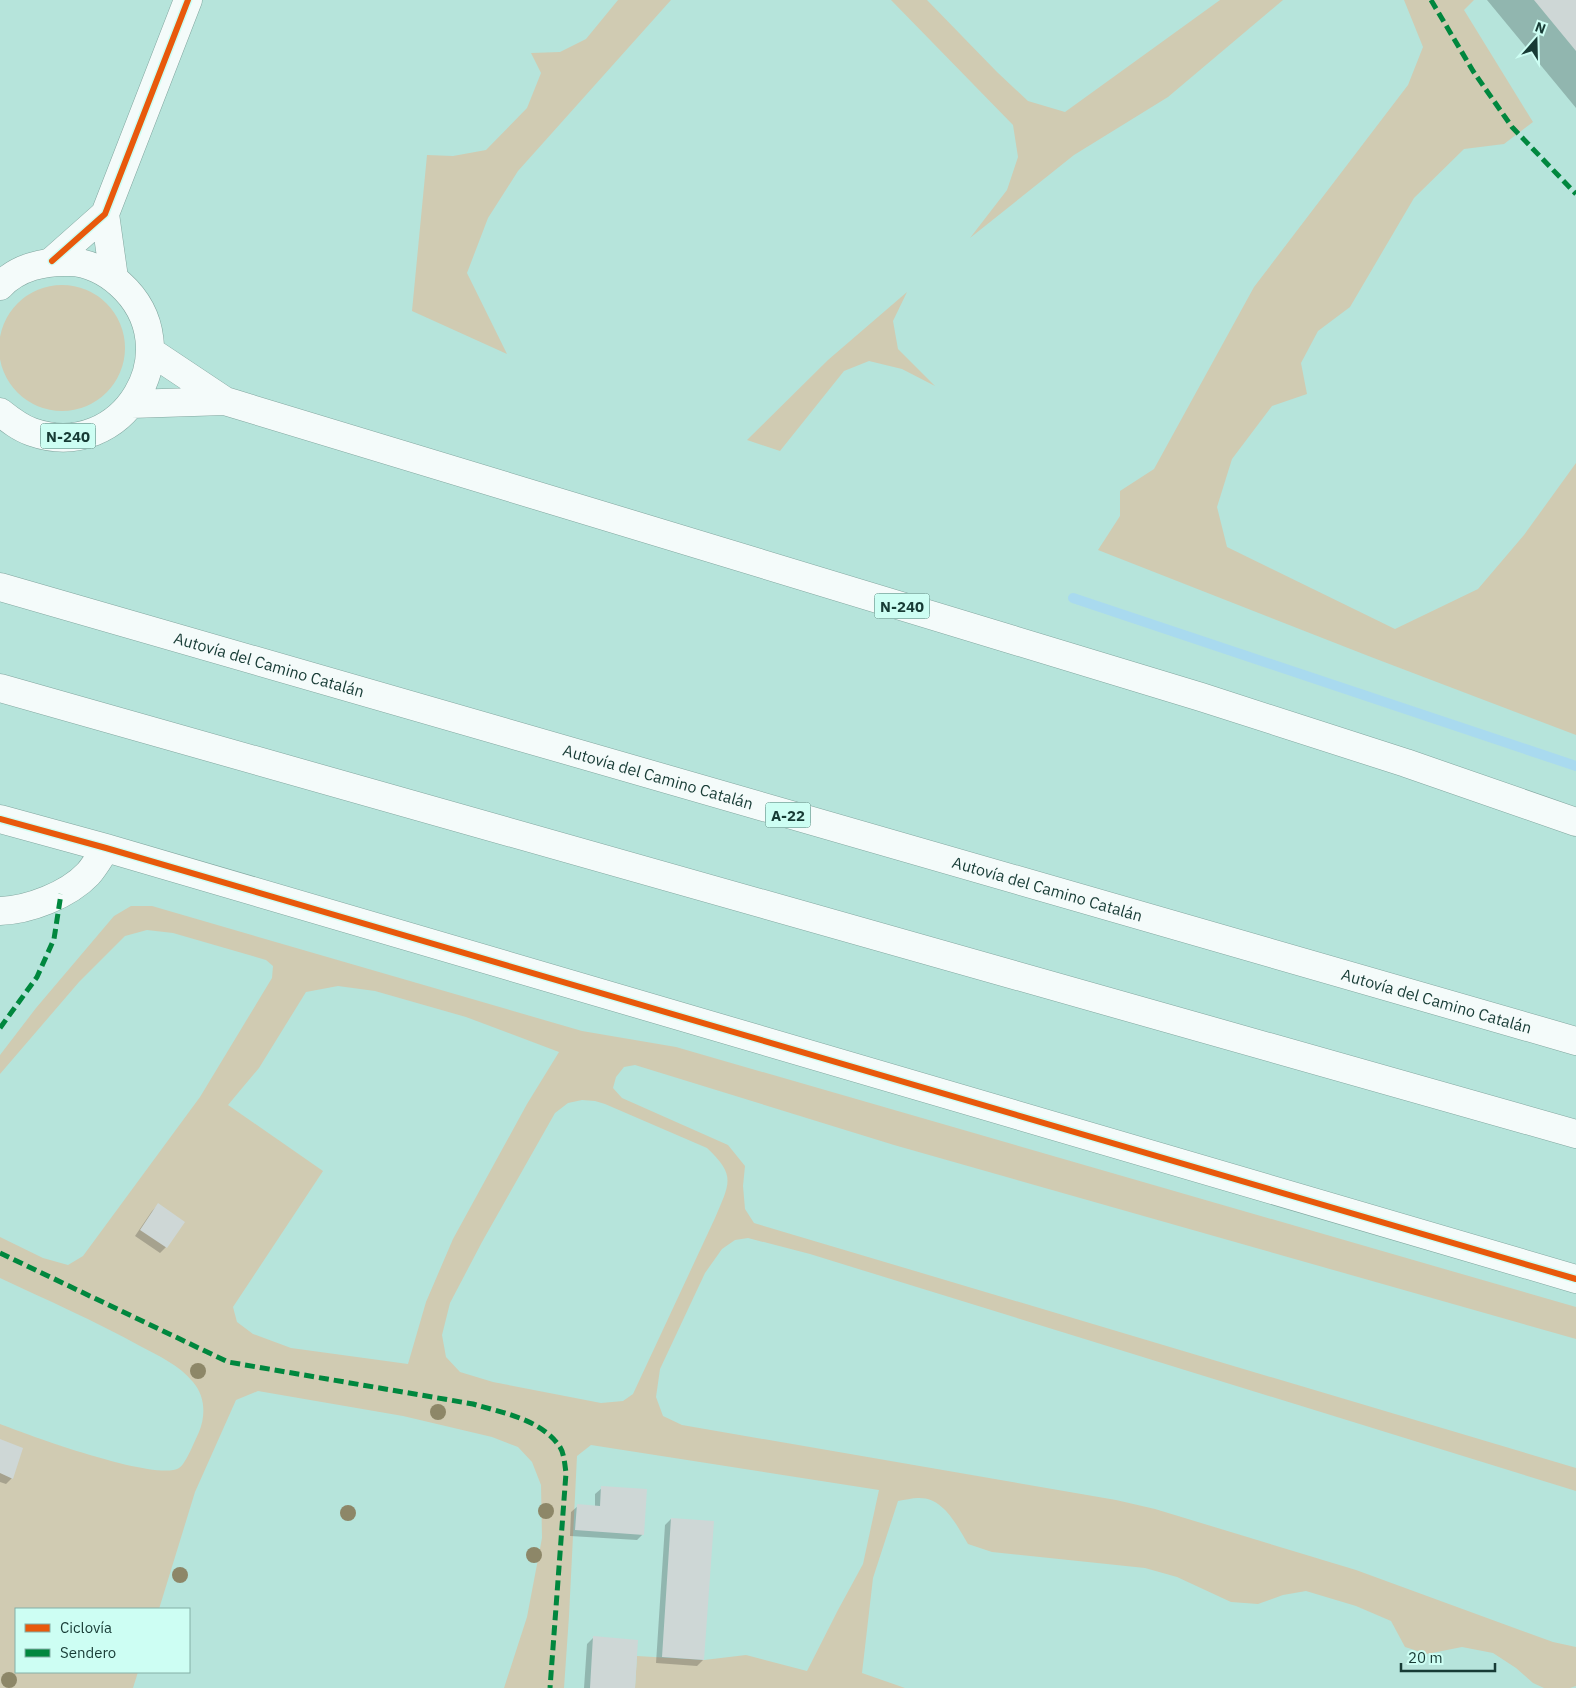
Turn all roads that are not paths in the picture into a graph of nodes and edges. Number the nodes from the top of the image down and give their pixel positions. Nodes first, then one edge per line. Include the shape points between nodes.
1 (188, 0) edge
2 (105, 214) junction
3 (52, 261) junction
4 (114, 278) junction
5 (0, 286) edge
6 (150, 351) junction
7 (225, 401) junction
8 (131, 404) junction
9 (0, 412) edge
10 (0, 588) edge
11 (0, 688) edge
12 (0, 819) edge
13 (1576, 822) edge
14 (106, 848) junction
15 (0, 910) edge
16 (1576, 1041) edge
17 (1576, 1134) edge
18 (1576, 1279) edge

1 - 2 main road
2 - 3 main road
2 - 4 main road
3 - 4 main road, N-240 via 98,268
3 - 5 main road, N-240 via 26,268
4 - 6 main road, N-240 via 141,309 148,329
6 - 7 main road, N-240
6 - 8 main road, N-240 via 148,371
7 - 8 main road, N-240
7 - 13 main road, N-240 via 1201,697
8 - 9 main road, N-240 via 116,419 80,436 51,437 31,432
10 - 16 main road, Autovía del Camino Catalán / A-22
11 - 17 main road
12 - 14 main road
14 - 15 main road via 88,874 61,894 32,906
14 - 18 main road

